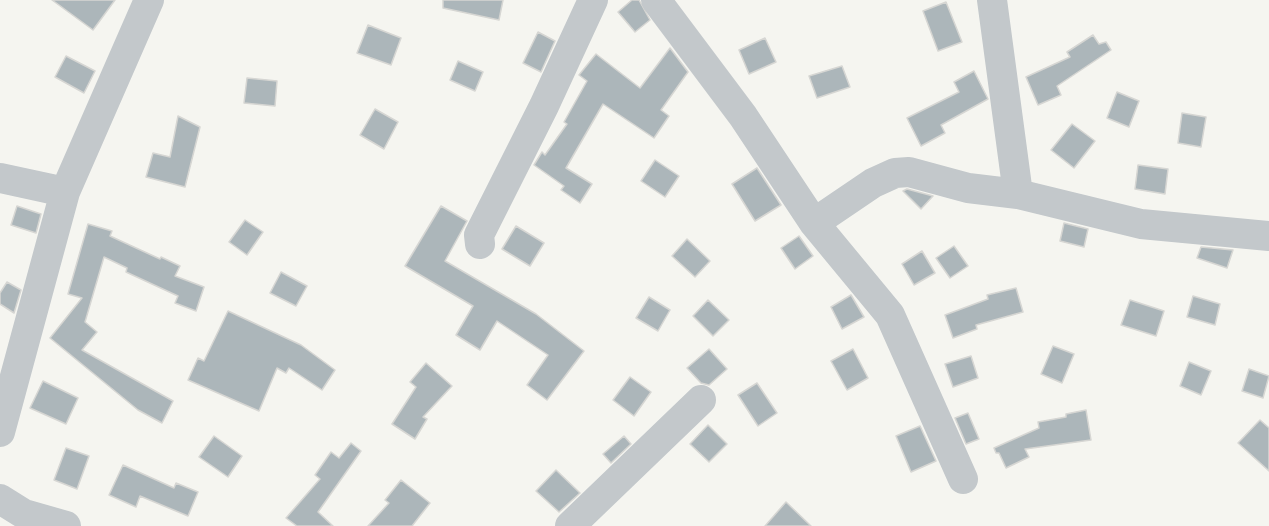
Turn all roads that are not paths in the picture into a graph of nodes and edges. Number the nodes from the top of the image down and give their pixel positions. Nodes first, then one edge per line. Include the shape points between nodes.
1 (149, 0) edge
2 (593, 0) edge
3 (656, 0) edge
4 (992, 0) edge
5 (0, 178) edge
6 (65, 192) junction
7 (1018, 194) junction
8 (814, 223) junction
9 (1269, 236) edge
10 (480, 244) dead end
11 (702, 400) dead end
12 (0, 432) edge
13 (963, 479) dead end
14 (0, 499) edge
15 (66, 526) edge
16 (570, 526) edge

1 - 6 street
2 - 10 street via 479,235
3 - 8 street via 742,116
4 - 7 street
5 - 6 street
6 - 12 street
7 - 8 street via 968,188 909,172 896,173 873,183
7 - 9 street via 1142,224
8 - 13 street via 890,315
11 - 16 street
14 - 15 street via 24,514

